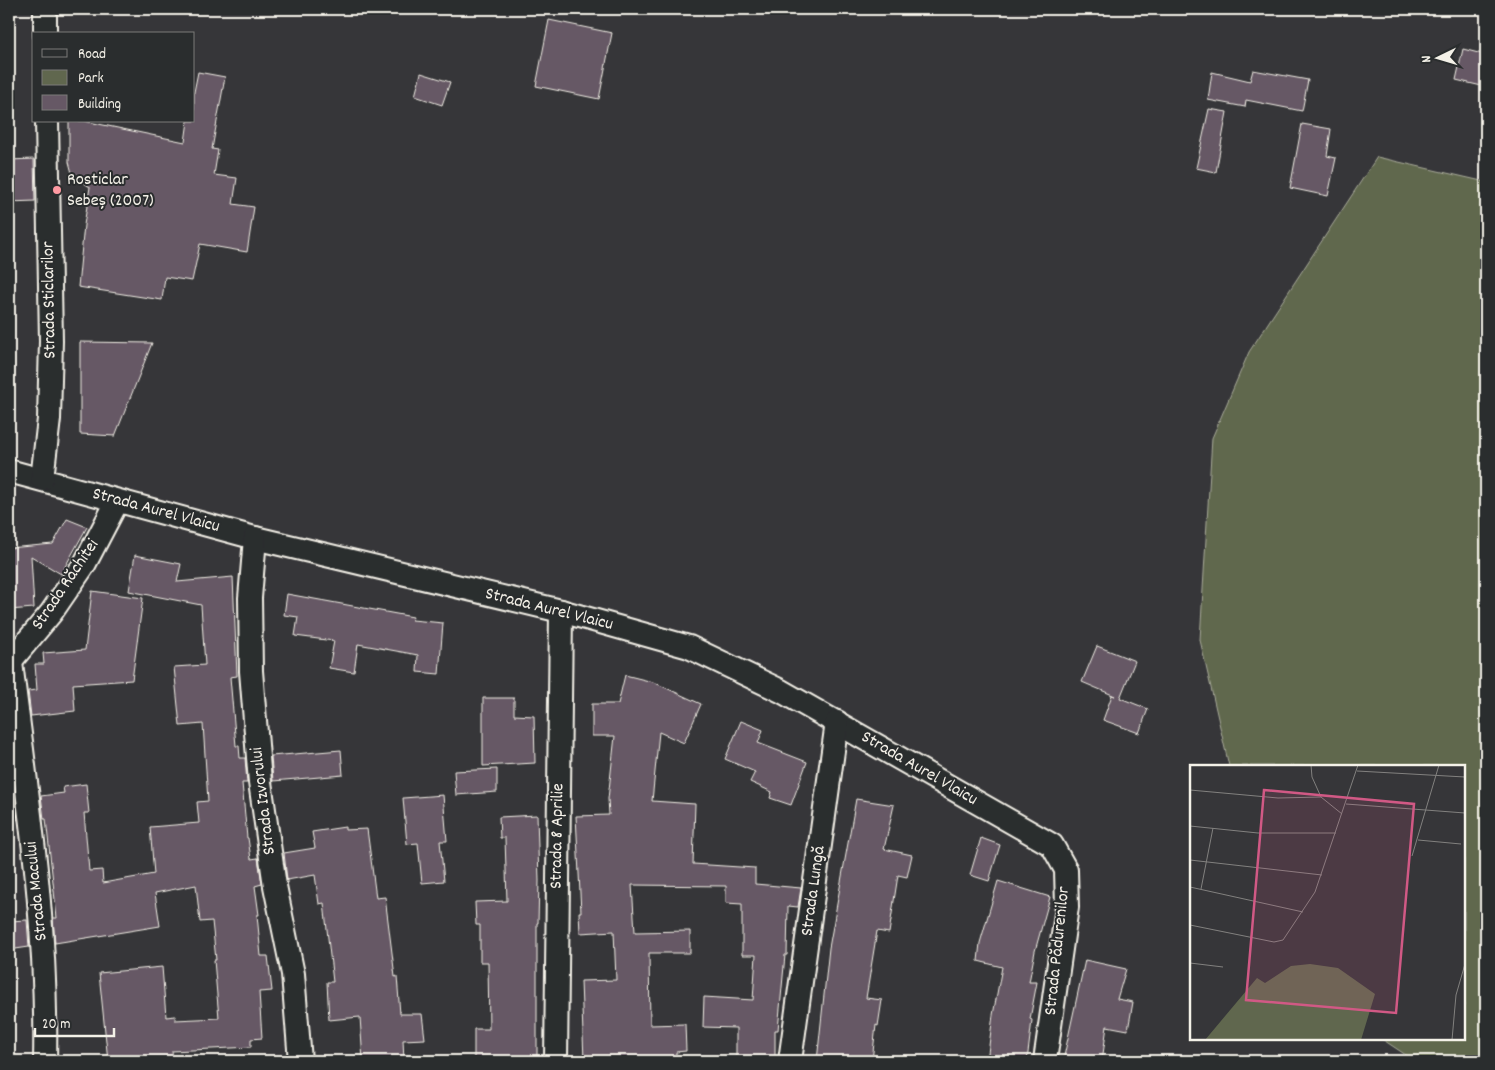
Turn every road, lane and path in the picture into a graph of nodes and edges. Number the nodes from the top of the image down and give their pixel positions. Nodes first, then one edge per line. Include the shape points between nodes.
1 (45, 9) edge
2 (46, 32) edge
3 (47, 122) edge
4 (9, 471) edge
5 (42, 479) junction
6 (117, 502) junction
7 (255, 538) junction
8 (560, 611) junction
9 (10, 662) edge
10 (837, 722) junction
11 (1052, 845) joint
12 (45, 1061) edge
13 (300, 1061) edge
14 (556, 1061) edge
15 (790, 1061) edge
16 (1045, 1061) edge

1 - 2 street
3 - 5 street, Strada Sticlarilor via 51,341 49,419
4 - 5 street, Strada Aurel Vlaicu
5 - 6 street, Strada Aurel Vlaicu
6 - 7 street, Strada Aurel Vlaicu
6 - 9 street, Strada Răchitei via 84,565 51,613
7 - 8 street, Strada Aurel Vlaicu
7 - 13 street, Strada Izvorului via 250,598 251,671 260,782 275,886 293,974
8 - 10 street, Strada Aurel Vlaicu via 689,647 781,690
8 - 14 street, Strada 8 Aprilie
9 - 12 street, Strada Macului via 41,912
10 - 11 street, Strada Aurel Vlaicu
10 - 15 street, Strada Lungă
11 - 16 street, Strada Pădurenilor via 1066,870 1067,907

